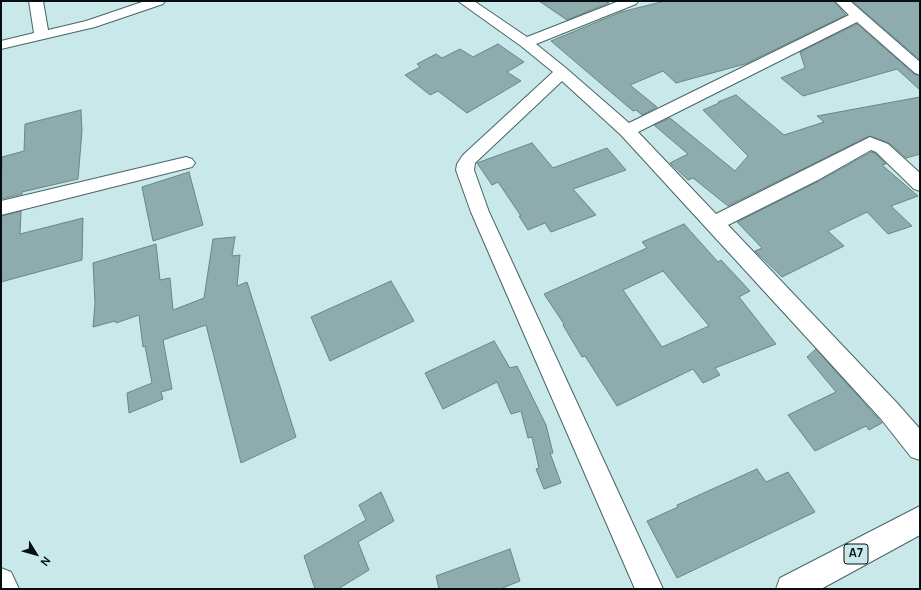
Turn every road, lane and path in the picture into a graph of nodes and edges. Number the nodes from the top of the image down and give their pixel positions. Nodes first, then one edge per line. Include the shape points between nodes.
1 (36, 1) edge
2 (158, 1) edge
3 (466, 1) edge
4 (631, 1) edge
5 (842, 1) edge
6 (859, 15) junction
7 (42, 35) junction
8 (526, 43) junction
9 (1, 45) edge
10 (920, 70) edge
11 (562, 72) junction
12 (627, 131) junction
13 (186, 163) dead end
14 (920, 184) edge
15 (1, 208) edge
16 (715, 223) junction
17 (920, 448) edge
18 (920, 520) edge
19 (1, 582) edge
20 (5, 589) edge
21 (649, 589) edge
22 (791, 589) edge

1 - 7 street
2 - 7 street via 90,24
3 - 8 street
4 - 8 street
5 - 6 street
6 - 10 street
6 - 12 street
7 - 9 street
8 - 11 street
11 - 12 street
11 - 21 street via 469,159 465,170 483,219
12 - 16 street
13 - 15 street
14 - 16 street via 882,148 870,143
16 - 17 street via 889,411
18 - 22 highway, A7
19 - 20 street

